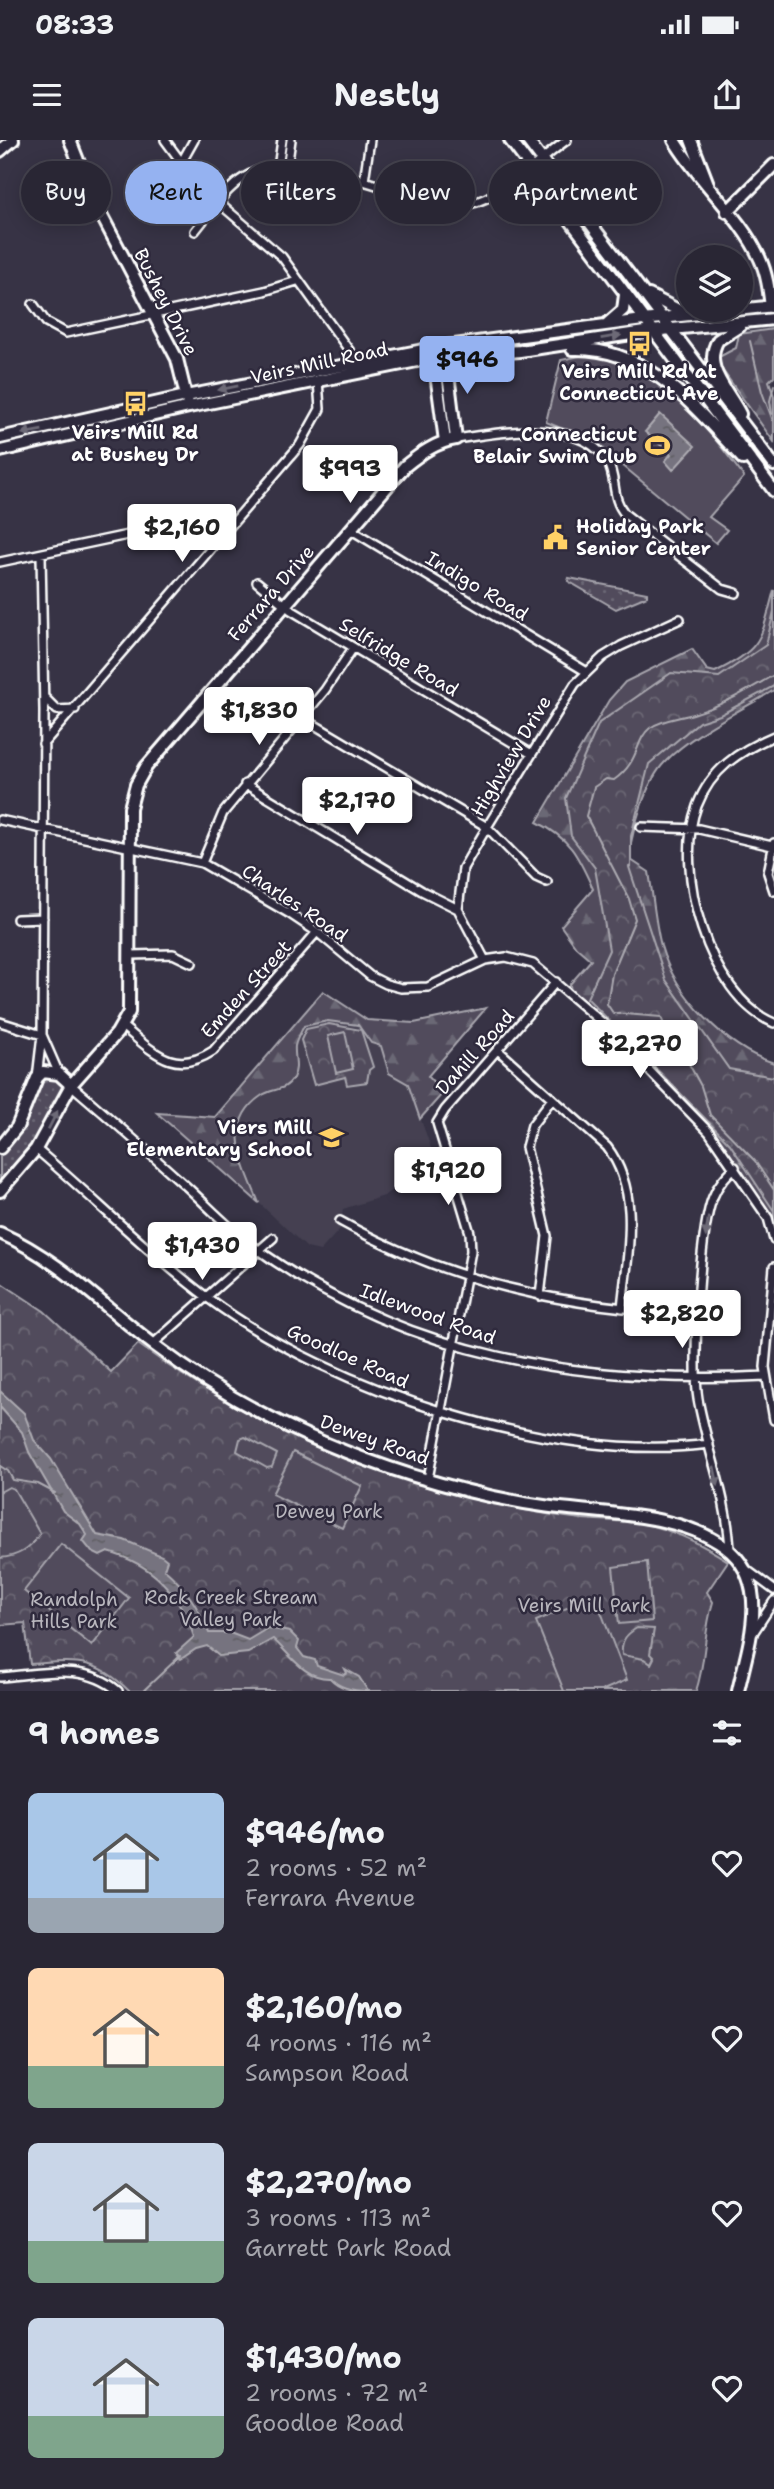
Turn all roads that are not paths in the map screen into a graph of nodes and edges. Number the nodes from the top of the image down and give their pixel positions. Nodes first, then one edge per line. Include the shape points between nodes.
1 (13, 140) edge
2 (70, 140) edge
3 (165, 140) edge
4 (194, 140) edge
5 (282, 140) edge
6 (291, 140) edge
7 (370, 140) edge
8 (510, 140) edge
9 (527, 140) edge
10 (567, 140) edge
11 (674, 140) edge
12 (691, 140) edge
13 (0, 151) edge
14 (541, 158) junction
15 (178, 161) edge
16 (182, 161) edge
17 (279, 161) edge
18 (289, 161) edge
19 (525, 161) edge
20 (537, 161) edge
21 (774, 165) edge
22 (361, 180) edge
23 (364, 181) junction
24 (241, 182) edge
25 (710, 190) junction
26 (227, 195) edge
27 (489, 196) edge
28 (227, 210) edge
29 (727, 212) junction
30 (201, 224) edge
31 (572, 224) edge
32 (195, 231) dead end
33 (297, 281) junction
34 (639, 285) junction
35 (625, 295) junction
36 (33, 304) dead end
37 (676, 307) edge
38 (772, 307) edge
39 (753, 309) edge
40 (156, 315) junction
41 (676, 318) edge
42 (664, 319) junction
43 (774, 319) edge
44 (643, 320) junction
45 (753, 321) edge
46 (744, 322) edge
47 (751, 322) edge
48 (606, 325) junction
49 (673, 330) junction
50 (651, 331) junction
51 (439, 347) junction
52 (520, 351) junction
53 (351, 354) dead end
54 (446, 357) junction
55 (434, 359) junction
56 (318, 380) junction
57 (188, 402) junction
58 (0, 438) edge
59 (752, 439) junction
60 (450, 440) junction
61 (0, 451) edge
62 (774, 465) edge
63 (774, 492) edge
64 (350, 529) junction
65 (219, 542) junction
66 (41, 555) junction
67 (0, 562) edge
68 (257, 582) dead end
69 (736, 593) dead end
70 (283, 605) junction
71 (680, 619) dead end
72 (352, 648) junction
73 (587, 672) junction
74 (44, 696) junction
75 (75, 709) junction
76 (303, 718) junction
77 (774, 736) edge
78 (43, 744) junction
79 (530, 753) junction
80 (245, 784) junction
81 (0, 820) edge
82 (487, 827) junction
83 (641, 827) dead end
84 (691, 828) junction
85 (43, 830) junction
86 (773, 844) edge
87 (131, 848) junction
88 (202, 863) junction
89 (547, 882) dead end
90 (774, 891) edge
91 (458, 909) junction
92 (43, 918) junction
93 (17, 919) dead end
94 (317, 932) junction
95 (131, 955) junction
96 (485, 960) junction
97 (192, 963) dead end
98 (556, 982) junction
99 (0, 1022) edge
100 (774, 1023) edge
101 (122, 1026) junction
102 (42, 1035) junction
103 (499, 1051) junction
104 (59, 1074) junction
105 (37, 1078) junction
106 (71, 1085) junction
107 (552, 1099) junction
108 (0, 1148) edge
109 (36, 1149) junction
110 (735, 1167) junction
111 (0, 1191) edge
112 (340, 1222) dead end
113 (0, 1233) edge
114 (273, 1238) dead end
115 (774, 1240) edge
116 (261, 1251) junction
117 (774, 1267) edge
118 (466, 1278) junction
119 (540, 1296) junction
120 (207, 1297) junction
121 (622, 1308) junction
122 (699, 1312) junction
123 (153, 1344) junction
124 (454, 1345) junction
125 (766, 1376) junction
126 (696, 1380) junction
127 (441, 1412) junction
128 (774, 1420) edge
129 (709, 1444) junction
130 (428, 1479) junction
131 (730, 1550) junction
132 (747, 1570) junction
133 (774, 1590) edge
134 (774, 1601) edge
135 (749, 1640) junction
136 (0, 1677) edge
137 (117, 1691) edge
138 (738, 1691) edge

1 - 13 main road
2 - 40 main road, Bushey Drive via 94,201
3 - 15 street
4 - 16 street
5 - 17 street
6 - 18 street
7 - 23 street
8 - 19 main road
9 - 14 main road
10 - 14 street
11 - 25 main road
12 - 25 main road
14 - 20 street
14 - 34 main road
21 - 29 main road
22 - 23 street
23 - 27 street via 428,202 457,206
24 - 26 street
25 - 29 main road
28 - 33 street via 282,257
29 - 38 main road via 760,259
30 - 32 street
31 - 35 main road
33 - 40 street
33 - 53 street
34 - 37 main road
34 - 42 main road
35 - 44 main road
35 - 48 main road via 621,312
36 - 40 street via 46,322 66,333
38 - 39 main road, Veirs Mill Road
40 - 57 main road, Bushey Drive via 177,359
41 - 42 main road, Veirs Mill Road
42 - 44 main road, Veirs Mill Road
42 - 49 main road
43 - 45 main road, Veirs Mill Road
44 - 48 main road, Veirs Mill Road
44 - 50 main road
46 - 49 main road, Veirs Mill Road
47 - 59 main road via 722,336 712,358 713,368
48 - 51 main road, Veirs Mill Road
49 - 50 main road, Veirs Mill Road
49 - 59 main road
52 -> 50 main road, Veirs Mill Road
50 - 63 main road
51 - 54 main road
51 - 55 main road
51 -> 57 main road, Veirs Mill Road
52 - 54 main road, Veirs Mill Road
52 - 63 main road via 588,348 638,362 676,389
54 - 55 main road, Veirs Mill Road
54 - 60 main road
55 - 56 main road, Veirs Mill Road
55 - 60 main road
56 - 57 main road, Veirs Mill Road
56 - 65 street via 320,409 300,445
57 -> 58 main road, Veirs Mill Road
57 - 61 main road, Veirs Mill Road
59 - 62 main road
60 - 64 main road, Ferrara Drive via 405,466
60 - 69 street, Ferrara Drive via 541,430 586,444 609,466 614,496 625,514 722,589
64 - 70 main road, Ferrara Drive
64 - 73 street, Indigo Road
65 - 66 street via 199,530 170,526
65 - 75 street
66 - 67 street
66 - 74 street
68 - 70 street, Selfridge Road
70 - 72 street, Selfridge Road
70 - 87 main road, Ferrara Drive via 146,767 130,808
71 - 73 street, Highview Drive via 621,646
72 - 76 street
72 - 79 street, Selfridge Road
73 - 79 street, Highview Drive via 562,700
74 - 75 street via 57,710
74 - 78 street
75 - 78 street
76 - 80 street
76 - 82 street
77 - 84 street via 741,750 720,769 697,805
78 - 85 street
79 - 82 street, Highview Drive
80 - 88 street via 223,813
80 - 91 street
81 - 85 street, Charles Road
82 - 89 street via 536,877
82 - 91 street, Highview Drive via 463,868
83 - 84 street
84 - 86 street
84 - 100 street via 691,886 705,936 732,986 756,1013
85 - 87 street, Charles Road
85 - 92 street
86 - 90 street via 768,873
87 - 88 street, Charles Road
87 - 95 main road, Ferrara Drive
88 - 94 street, Charles Road
91 - 96 street
92 - 93 street
92 - 102 street
94 - 96 street, Charles Road via 370,976 401,988 428,987
94 - 101 street, Emden Street via 200,1060 186,1063 159,1056
95 - 97 street via 173,954
95 - 101 main road, Ferrara Drive via 131,1001
96 - 98 street, Charles Road via 523,960 543,969
98 - 103 street, Dahill Road
98 - 110 street, Charles Road via 673,1093
99 - 102 street
101 - 106 main road, Ferrara Drive
102 - 104 street
102 - 105 street
103 - 107 street
103 - 118 street, Dahill Road via 437,1123 470,1233
104 - 105 main road via 50,1071
104 - 106 main road
105 - 108 main road via 22,1118
109 -> 106 main road, Ferrara Drive
106 - 116 street, Idlewood Road
107 - 119 street via 532,1125 526,1147 547,1236
107 - 121 street via 607,1147 620,1166 630,1201
109 - 111 main road, Ferrara Drive
109 - 120 street, Goodloe Road
110 - 115 street, Charles Road via 768,1218
110 -> 122 street via 712,1199
112 - 118 street
113 - 123 main road, Dewey Road via 67,1271
114 - 116 street
116 - 120 street
116 - 124 street, Idlewood Road via 342,1299
117 - 125 street
118 - 119 street
118 - 124 street
119 - 121 street
120 - 123 street
120 - 127 street, Goodloe Road via 254,1329 317,1362
121 - 122 street
122 - 126 street
123 - 130 main road, Dewey Road via 286,1425 361,1458
124 - 126 street, Idlewood Road via 577,1373
124 - 127 street
125 - 126 street, Idlewood Road
125 - 128 street
126 - 129 street
127 - 129 street, Goodloe Road via 574,1440 638,1446
127 - 130 street
129 -> 131 street
130 - 131 main road, Dewey Road via 542,1506 652,1518 680,1525
131 - 132 main road, Dewey Road
132 - 133 street, Dewey Road
132 - 135 main road via 754,1590
134 - 135 street
135 - 138 main road
136 - 137 street via 76,1671 95,1675

